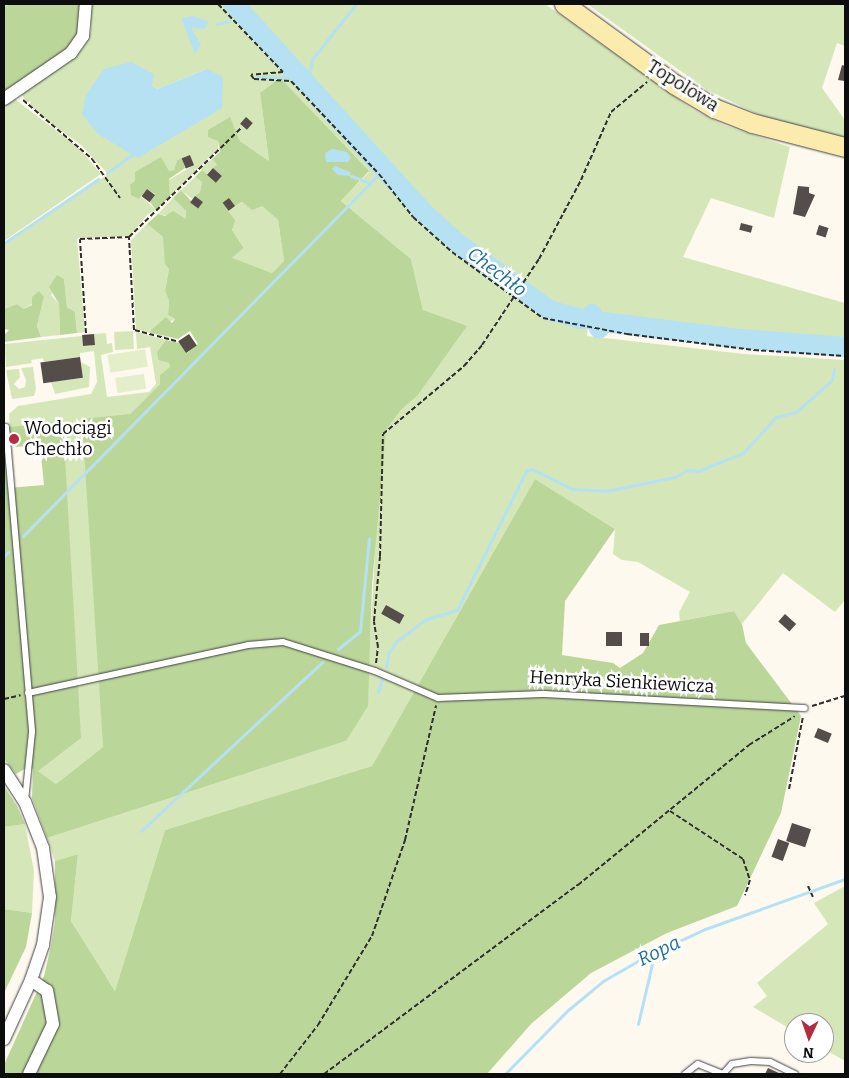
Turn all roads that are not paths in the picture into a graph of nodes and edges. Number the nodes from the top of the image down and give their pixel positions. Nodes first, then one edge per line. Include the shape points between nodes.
1 (86, 4) edge
2 (564, 4) edge
3 (4, 99) edge
4 (845, 147) edge
5 (6, 427) dead end
6 (28, 693) junction
7 (805, 708) road end
8 (4, 770) edge
9 (25, 802) junction
10 (31, 980) junction
11 (4, 1039) edge
12 (29, 1074) edge
13 (685, 1074) edge
14 (723, 1074) edge
15 (794, 1074) edge

1 - 3 street via 83,36 71,53
2 - 4 street, Topolowa via 699,100 729,114
5 - 6 lane
6 - 7 lane, Henryka Sienkiewicza via 248,645 283,642 375,671 438,698 543,694
6 - 9 lane via 32,732
8 - 9 street
9 - 10 street via 43,848 50,897 43,945
10 - 11 street
10 - 12 street via 47,991 53,1024
13 - 14 lane via 698,1064
14 - 15 lane via 732,1064 751,1061 770,1062

